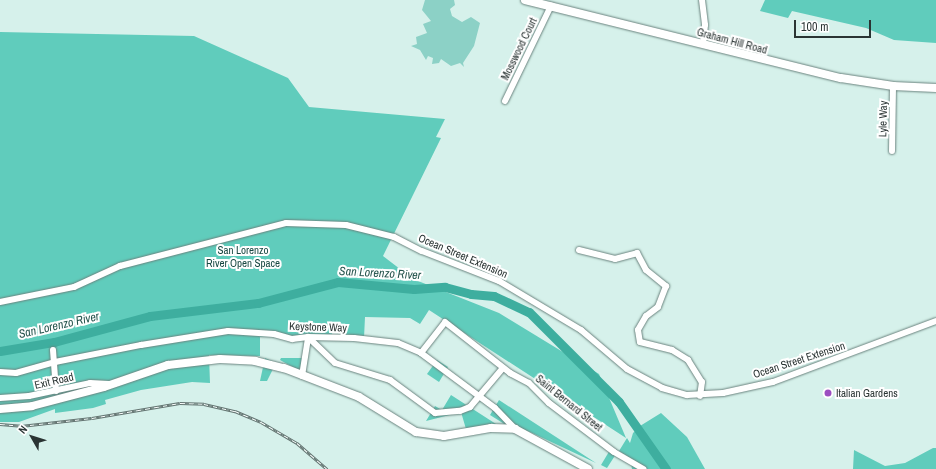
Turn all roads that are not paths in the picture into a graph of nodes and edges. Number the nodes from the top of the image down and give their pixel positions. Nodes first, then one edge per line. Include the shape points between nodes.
1 (525, 0) edge
2 (702, 0) edge
3 (551, 6) junction
4 (703, 44) junction
5 (893, 86) junction
6 (936, 88) edge
7 (505, 101) dead end
8 (892, 151) dead end
9 (579, 250) dead end
10 (0, 302) edge
11 (936, 321) edge
12 (308, 337) junction
13 (53, 350) dead end
14 (421, 353) junction
15 (55, 362) junction
16 (503, 368) junction
17 (0, 372) edge
18 (302, 376) junction
19 (111, 384) junction
20 (56, 390) junction
21 (700, 396) junction
22 (0, 398) edge
23 (479, 398) junction
24 (0, 410) edge
25 (515, 429) junction
26 (588, 469) edge
27 (643, 469) edge

1 - 3 main road, Graham Hill Road
2 - 4 street via 705,25
3 - 4 main road, Graham Hill Road
3 - 7 street, Mosswood Court
4 - 5 main road, Graham Hill Road via 841,78
5 - 6 main road, Graham Hill Road
5 - 8 street, Lyle Way
9 - 21 street via 615,259 637,253 646,270 666,286 658,307 646,316 638,330 640,342 672,350 688,360 702,382
10 - 21 street, Ocean Street Extension via 74,287 120,266 286,223 346,225 394,236 422,251 499,281 581,330 627,369 662,388 687,396
11 - 21 street, Ocean Street Extension via 773,382
12 - 14 street, Keystone Way via 398,343
12 - 15 street, Keystone Way via 292,339 274,334 228,331
12 - 18 street
12 - 23 street via 335,363 390,380 435,413 460,411 470,407
13 - 15 street
14 - 16 street, Saint Bernard Street via 445,322
14 - 23 street, Keystone Way
15 - 17 street, Keystone Way via 16,373
15 - 20 street
16 - 23 street
16 - 27 street, Saint Bernard Street via 529,383 549,403 614,452
18 - 19 main road via 271,364 220,359 168,366
18 - 25 main road via 368,401 407,428 424,434 444,436 491,428
19 - 20 street, Exit Road via 90,383
19 - 24 main road via 32,406
20 - 22 street, Exit Road via 29,396
23 - 25 street, Keystone Way via 495,408
25 - 26 main road

